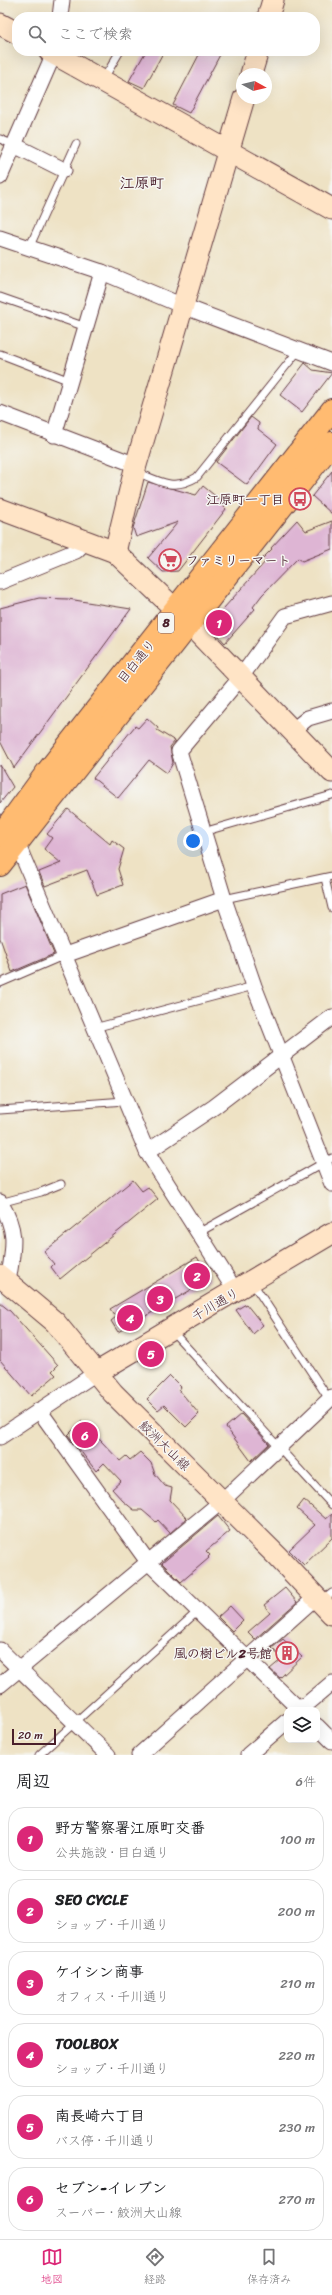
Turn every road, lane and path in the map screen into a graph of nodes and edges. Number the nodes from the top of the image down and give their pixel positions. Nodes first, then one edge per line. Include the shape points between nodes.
1 (62, 0) edge
2 (273, 0) edge
3 (61, 12) edge
4 (269, 12) edge
5 (0, 24) edge
6 (12, 30) edge
7 (51, 56) edge
8 (60, 56) edge
9 (117, 56) edge
10 (256, 56) edge
11 (253, 68) edge
12 (103, 81) junction
13 (242, 104) edge
14 (7, 142) edge
15 (76, 144) dead end
16 (228, 151) junction
17 (64, 170) junction
18 (0, 177) edge
19 (332, 209) edge
20 (0, 238) edge
21 (29, 248) junction
22 (102, 272) junction
23 (0, 297) edge
24 (183, 306) junction
25 (86, 327) junction
26 (298, 351) junction
27 (0, 354) edge
28 (332, 363) edge
29 (70, 381) junction
30 (332, 410) edge
31 (0, 413) edge
32 (54, 435) junction
33 (330, 449) edge
34 (136, 468) junction
35 (1, 512) edge
36 (85, 542) junction
37 (115, 552) junction
38 (0, 582) edge
39 (332, 603) edge
40 (183, 618) junction
41 (241, 677) junction
42 (332, 711) edge
43 (293, 730) junction
44 (332, 772) edge
45 (332, 795) edge
46 (204, 832) junction
47 (8, 840) edge
48 (0, 865) edge
49 (329, 877) edge
50 (224, 899) junction
51 (332, 908) edge
52 (65, 955) junction
53 (0, 983) edge
54 (254, 986) junction
55 (332, 1017) edge
56 (94, 1028) junction
57 (281, 1057) junction
58 (125, 1101) junction
59 (0, 1110) edge
60 (147, 1152) junction
61 (328, 1160) edge
62 (61, 1184) dead end
63 (332, 1184) edge
64 (0, 1203) edge
65 (198, 1233) junction
66 (332, 1234) edge
67 (4, 1279) edge
68 (244, 1287) junction
69 (171, 1330) junction
70 (96, 1373) junction
71 (330, 1398) edge
72 (39, 1410) junction
73 (0, 1437) edge
74 (279, 1448) junction
75 (222, 1501) junction
76 (332, 1505) edge
77 (148, 1562) junction
78 (325, 1602) edge
79 (198, 1611) junction
80 (0, 1650) edge
81 (247, 1659) junction
82 (19, 1668) junction
83 (332, 1683) edge
84 (0, 1685) edge
85 (297, 1707) edge
86 (304, 1707) edge
87 (75, 1723) junction
88 (284, 1724) edge
89 (320, 1729) edge
90 (332, 1741) edge
91 (39, 1755) edge
92 (108, 1755) edge
93 (139, 1755) edge
94 (248, 1755) edge

1 - 3 street
2 - 4 street
5 - 6 street
7 - 14 street
8 - 12 street
9 - 12 lane
10 - 11 street
12 - 16 street
13 - 16 street
14 - 17 street
14 - 18 street
15 - 17 lane
16 - 19 street
16 - 24 street
17 - 21 lane
20 - 21 street
21 - 22 street
22 - 24 street
22 - 25 street
23 - 25 lane
24 - 26 street
24 - 34 street
25 - 29 street
26 - 28 street
26 - 34 lane via 197,477 186,484 175,485 163,483
27 - 29 lane
29 - 32 street
30 - 40 main road, 目白通り / 8
31 - 32 street
32 - 34 street
33 - 40 main road, 目白通り / 8
34 - 37 street
35 - 36 street
36 - 37 street
36 - 38 street via 76,551
37 - 40 street
39 - 41 street via 285,616
40 - 41 street
40 - 47 main road, 目白通り / 8
41 - 43 street
41 - 46 street via 179,751
42 - 43 street via 308,718
43 - 44 street
45 - 46 lane
46 - 50 street
47 - 48 main road, 目白通り / 8
47 - 52 street
49 - 50 lane
49 - 51 lane
50 - 52 street
50 - 54 street
52 - 53 lane
52 - 56 street
54 - 56 lane
54 - 57 street
55 - 57 street
56 - 58 street
57 - 60 street via 214,1107
57 - 61 street
58 - 59 lane
58 - 60 street
60 - 65 street
61 - 63 street
61 - 65 lane
62 - 64 lane
64 - 67 street via 6,1212 15,1240
65 - 68 street
66 - 68 street, 千川通り
67 - 70 street, 鮫洲大山線 via 55,1322
68 - 69 street, 千川通り
68 - 71 lane
69 - 70 street, 千川通り
69 - 74 lane
70 - 72 street
70 - 75 street, 鮫洲大山線
71 - 74 street
72 - 73 street
72 - 77 street
74 - 75 street
74 - 76 lane
75 - 77 street
75 - 78 street, 鮫洲大山線
77 - 79 street
77 - 82 street
78 - 81 street
79 - 81 street
79 - 87 lane
80 - 82 street
81 - 85 street
81 - 93 street
82 - 84 street
82 - 87 street
83 - 86 street
87 - 91 lane
87 - 92 street
88 - 94 street
89 - 90 street

